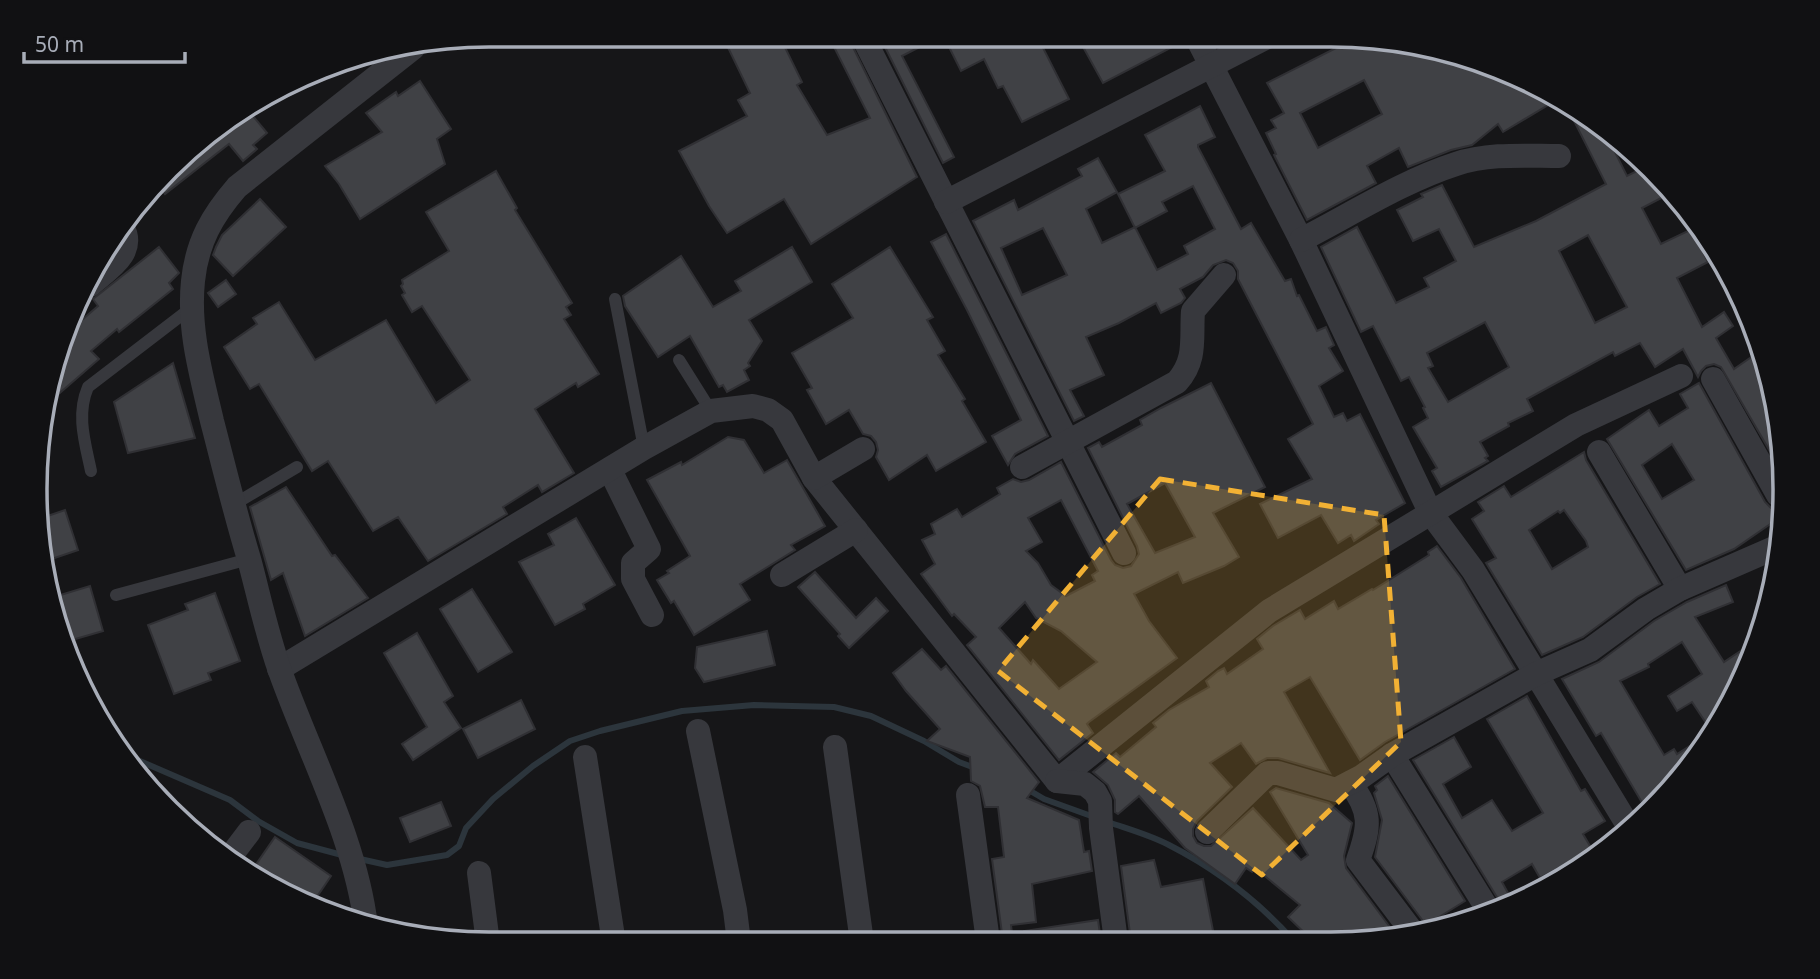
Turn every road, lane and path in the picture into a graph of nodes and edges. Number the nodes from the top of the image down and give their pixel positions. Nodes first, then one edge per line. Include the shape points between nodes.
1 (868, 47) edge
2 (1202, 47) edge
3 (1248, 47) edge
4 (403, 56) edge
5 (1212, 66) junction
6 (1559, 156) dead end
7 (946, 202) junction
8 (126, 238) edge
9 (1300, 240) junction
10 (105, 271) edge
11 (1224, 275) dead end
12 (615, 299) dead end
13 (191, 308) junction
14 (679, 360) dead end
15 (1681, 376) dead end
16 (1713, 379) dead end
17 (711, 411) junction
18 (1068, 442) junction
19 (644, 448) junction
20 (863, 449) dead end
21 (1599, 452) dead end
22 (297, 467) dead end
23 (1022, 467) dead end
24 (610, 470) junction
25 (91, 471) dead end
26 (814, 478) junction
27 (1773, 486) edge
28 (233, 505) junction
29 (1430, 512) junction
30 (856, 530) junction
31 (1768, 550) edge
32 (1124, 553) dead end
33 (248, 559) junction
34 (782, 575) dead end
35 (1680, 589) junction
36 (116, 596) dead end
37 (652, 615) dead end
38 (279, 669) junction
39 (1536, 674) junction
40 (698, 731) dead end
41 (835, 747) dead end
42 (1392, 755) junction
43 (586, 757) dead end
44 (1057, 781) junction
45 (1350, 783) junction
46 (968, 795) dead end
47 (1625, 820) edge
48 (249, 832) dead end
49 (1208, 832) dead end
50 (235, 851) edge
51 (479, 873) dead end
52 (362, 893) junction
53 (1484, 904) edge
54 (349, 909) edge
55 (364, 914) edge
56 (1407, 925) edge
57 (487, 932) edge
58 (612, 932) edge
59 (738, 932) edge
60 (861, 932) edge
61 (987, 932) edge
62 (1115, 932) edge

1 - 7 street
2 - 5 street
3 - 5 street
4 - 13 street via 237,187 217,211 199,248
5 - 7 street
5 - 9 street
6 - 9 street via 1497,157 1457,164
7 - 18 street
8 - 10 street via 124,254
9 - 29 street
11 - 18 street via 1193,311 1194,348 1186,372 1177,382
12 - 19 lane
13 - 25 lane via 88,387 81,426
13 - 28 street via 195,349
14 - 17 lane
15 - 29 street via 1576,425
16 - 27 street
17 - 19 street
17 - 26 street via 753,406 768,410 782,420
18 - 23 street
18 - 32 street
19 - 24 street
20 - 26 street
21 - 35 street
22 - 28 lane
24 - 37 street via 649,549 633,563 633,579
24 - 38 street
26 - 30 street
28 - 33 street
29 - 39 street via 1473,570
29 - 44 street via 1269,611
30 - 34 street
30 - 44 street
31 - 35 street
33 - 36 lane
33 - 38 street
35 - 39 street via 1590,650
38 - 52 street
39 - 42 street
39 - 47 street
40 - 59 street
41 - 60 street
42 - 45 street
42 - 53 street
43 - 58 street
44 - 62 street via 1084,784 1100,801
45 - 49 street via 1335,790 1268,773
45 - 56 street via 1366,809 1367,836 1358,860
46 - 61 street
48 - 50 street
51 - 57 street
52 - 54 street
52 - 55 street

